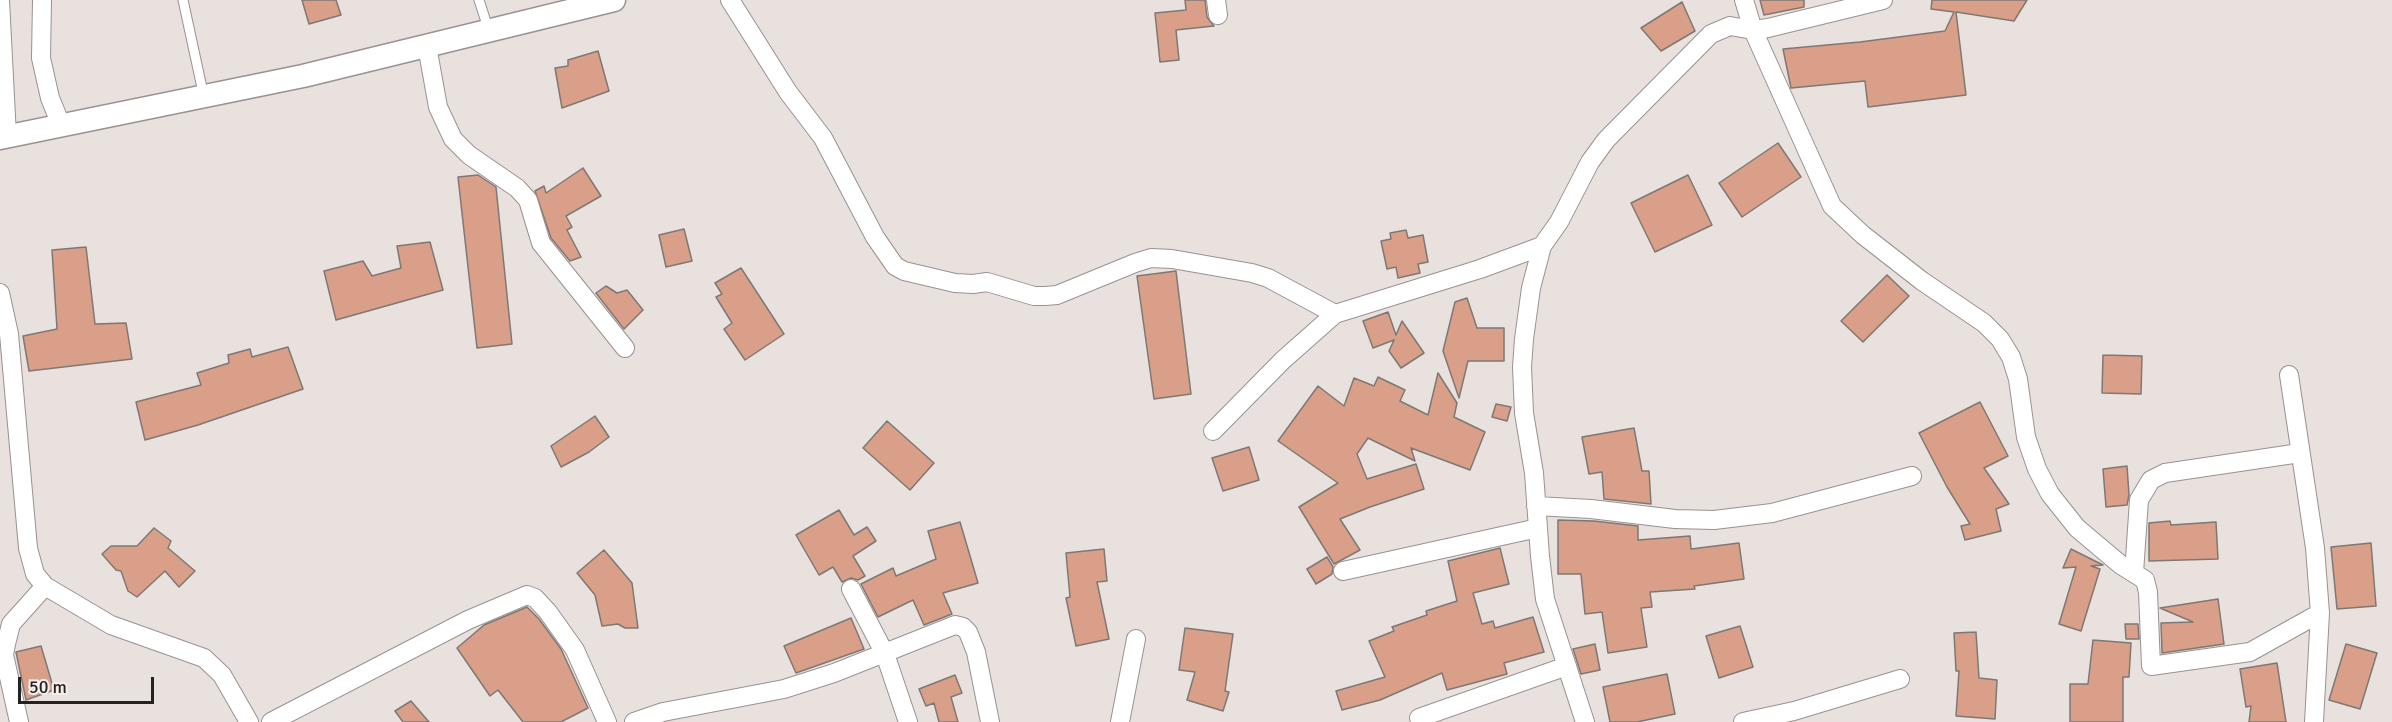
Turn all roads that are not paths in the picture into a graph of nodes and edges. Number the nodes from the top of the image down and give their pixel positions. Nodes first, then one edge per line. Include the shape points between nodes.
1 (0, 0) edge
2 (42, 0) edge
3 (183, 0) edge
4 (479, 0) edge
5 (614, 0) edge
6 (730, 0) edge
7 (1744, 0) edge
8 (1883, 0) edge
9 (1753, 30) junction
10 (489, 31) junction
11 (427, 46) junction
12 (204, 97) junction
13 (62, 125) junction
14 (4, 137) edge
15 (1542, 246) junction
16 (0, 293) edge
17 (1335, 314) junction
18 (625, 348) dead end
19 (2289, 375) dead end
20 (1213, 431) dead end
21 (2300, 453) junction
22 (1912, 476) dead end
23 (1536, 506) junction
24 (1538, 528) junction
25 (1343, 571) dead end
26 (2134, 573) junction
27 (45, 586) junction
28 (851, 589) dead end
29 (2320, 613) junction
30 (1136, 639) dead end
31 (885, 654) junction
32 (1567, 666) junction
33 (1900, 679) dead end
34 (1419, 718) dead end
35 (19, 722) edge
36 (249, 722) edge
37 (271, 722) edge
38 (607, 722) edge
39 (634, 722) edge
40 (908, 722) edge
41 (990, 722) edge
42 (1120, 722) edge
43 (1585, 722) edge
44 (1743, 722) edge
45 (2314, 722) edge

1 - 14 street
2 - 13 street via 41,58 50,98
3 - 12 lane
4 - 10 lane
5 - 10 street
6 - 17 street via 788,92 823,138 875,237 895,266 904,271 955,283 987,282 1045,296 1057,295 1151,258 1172,259 1252,273
7 - 9 street
8 - 9 street
9 - 15 street via 1730,26 1711,34 1694,48 1606,140
9 - 26 street via 1832,206 1863,235 1984,323 2000,339 2018,379 2026,437 2050,494 2076,528
10 - 11 street
11 - 12 street
11 - 18 street via 438,107 453,139 528,200 541,243
12 - 13 street
13 - 14 street
15 - 17 street
15 - 23 street via 1532,288 1522,367
16 - 27 street via 9,334 28,548 35,574
17 - 20 street
19 - 21 street
21 - 26 street via 2165,473 2151,480 2139,500
21 - 29 street via 2315,548
22 - 23 street via 1772,513 1714,520
23 - 24 street
24 - 25 street
24 - 32 street via 1545,599
26 - 29 street via 2145,580 2148,592 2151,666 2250,652
27 - 35 street via 11,624 6,644 4,655
27 - 36 street via 111,624 204,658 222,675
28 - 31 street
29 - 45 street
30 - 42 street
31 - 39 street via 784,689 663,712
31 - 40 street
31 - 41 street via 955,625 963,627 976,652
32 - 34 street
32 - 43 street
33 - 44 street
37 - 38 street via 468,620 527,595 548,612 575,650

